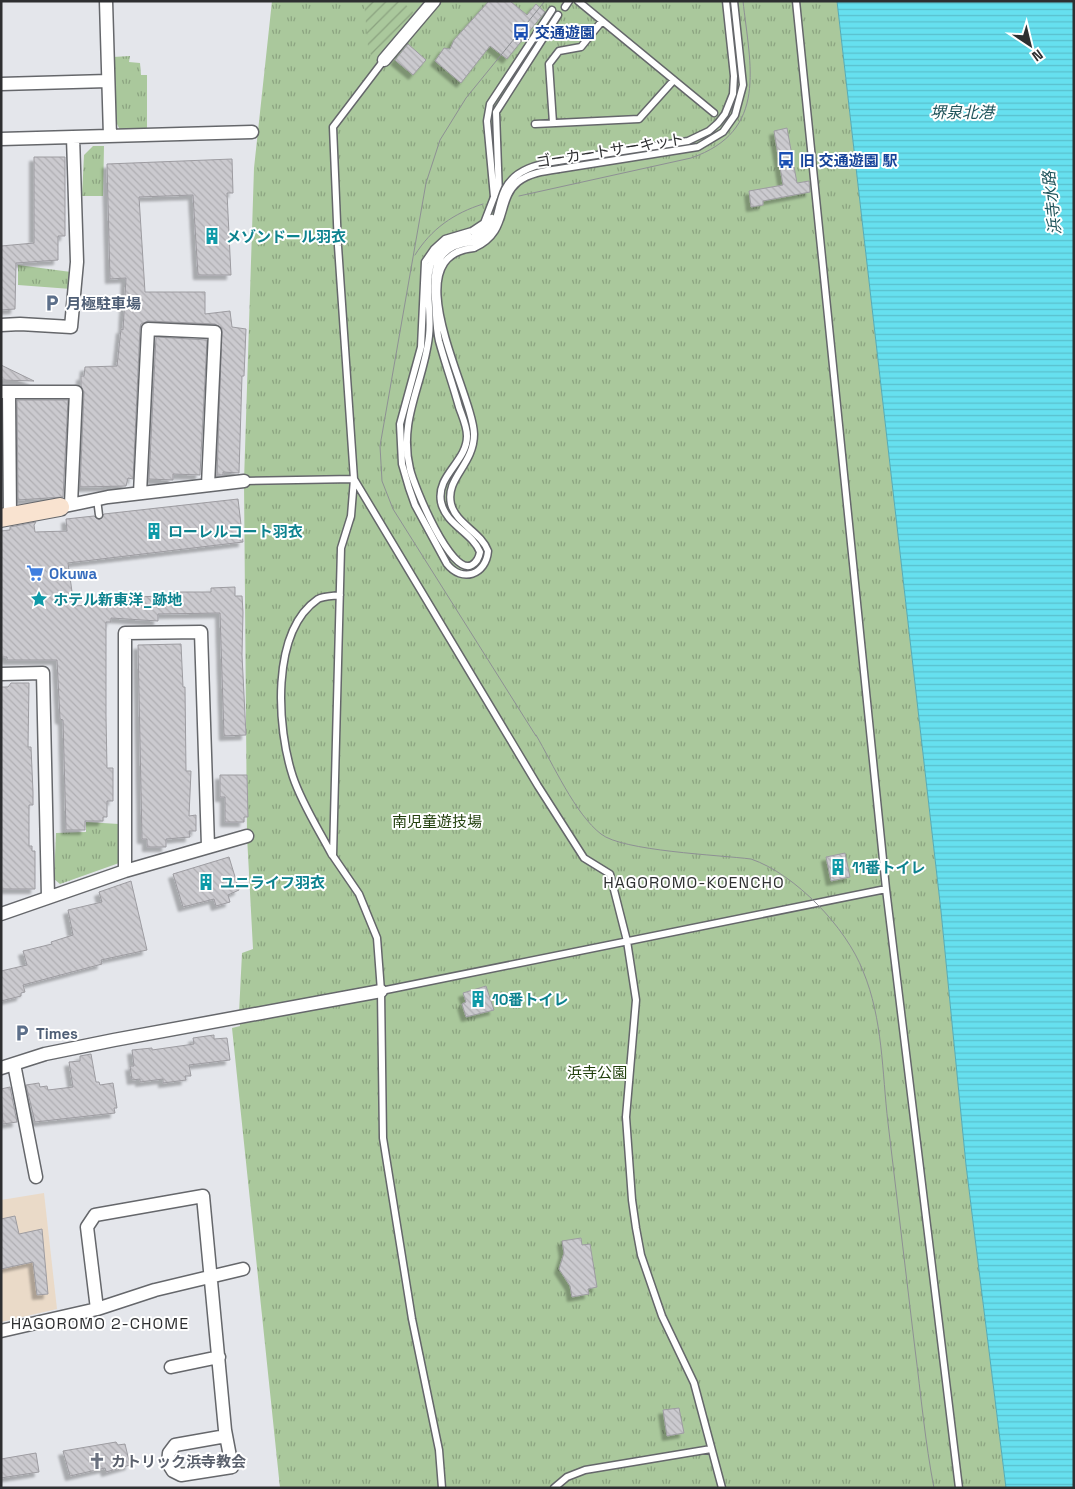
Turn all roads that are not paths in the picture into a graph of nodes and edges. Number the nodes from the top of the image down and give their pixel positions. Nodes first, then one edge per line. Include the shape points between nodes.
1 (106, 1) edge
2 (434, 1) edge
3 (578, 1) edge
4 (726, 1) edge
5 (734, 1) edge
6 (796, 1) edge
7 (552, 10) dead end
8 (558, 15) dead end
9 (602, 21) junction
10 (384, 60) joint
11 (674, 80) junction
12 (108, 81) junction
13 (1, 84) edge
14 (714, 113) dead end
15 (554, 123) junction
16 (535, 124) dead end
17 (252, 132) dead end
18 (110, 136) junction
19 (73, 137) junction
20 (1, 139) edge
21 (493, 143) junction
22 (473, 239) junction
23 (1, 326) edge
24 (5, 392) edge
25 (354, 479) junction
26 (244, 481) joint
27 (208, 485) junction
28 (140, 493) junction
29 (97, 499) junction
30 (66, 505) junction
31 (99, 515) dead end
32 (5, 517) edge
33 (340, 595) junction
34 (1, 674) edge
35 (247, 836) dead end
36 (208, 846) junction
37 (332, 856) junction
38 (125, 871) junction
39 (886, 889) junction
40 (48, 897) junction
41 (1, 914) edge
42 (627, 941) junction
43 (381, 991) junction
44 (14, 1064) junction
45 (1, 1068) edge
46 (36, 1177) dead end
47 (243, 1269) dead end
48 (212, 1277) junction
49 (97, 1309) junction
50 (1, 1331) edge
51 (219, 1357) junction
52 (171, 1367) dead end
53 (226, 1436) junction
54 (711, 1449) junction
55 (442, 1488) edge
56 (554, 1488) edge
57 (722, 1488) edge
58 (959, 1488) edge

1 - 12 street
2 - 10 street
3 - 9 lane
4 - 22 lane, ゴーカートサーキット, bridge via 733,94 718,123 688,141 533,167 505,188 491,228 486,235
5 - 22 lane, ゴーカートサーキット, bridge via 743,85 735,114 723,132 698,148 542,172 518,182 508,194 495,230 487,240
6 - 39 lane
7 - 21 lane via 495,95 487,115
8 - 21 lane via 498,106
9 - 11 lane
9 - 15 lane via 581,47 559,51 549,64
10 - 25 lane via 333,128
11 - 14 lane
11 - 15 lane via 639,119
12 - 13 street
12 - 18 street
15 - 16 lane
17 - 18 street
18 - 19 street
19 - 20 street
19 - 23 street via 77,262 71,327
21 - 22 lane, bridge via 497,196
22 - 22 lane, ゴーカートサーキット via 445,239 434,248 426,262 423,330 401,414 400,438 402,464 415,505 447,564 458,574 467,575 480,571 488,551 481,539 456,514 450,502 452,484 470,455 474,434 469,409 445,342 439,276 450,255
24 - 30 street via 76,392
24 - 32 street
25 - 26 lane
25 - 33 lane via 351,516 342,548
25 - 42 lane via 584,858 610,874
26 - 27 street
27 - 28 street
27 - 28 street via 214,332 148,329
28 - 29 street
29 - 30 street
29 - 31 lane
30 - 32 street
33 - 37 lane
33 - 37 lane via 319,598 303,614 294,630 287,644 283,666 281,704 283,742 293,779
34 - 40 street via 43,673
35 - 36 street
36 - 38 street
36 - 38 street via 201,632 124,634
37 - 43 lane via 359,894 377,938
38 - 40 street
39 - 42 lane
39 - 58 lane
40 - 41 street
42 - 43 lane
42 - 54 lane via 636,1000 626,1117 636,1228 662,1316 694,1383
43 - 44 street via 114,1040
43 - 55 lane via 383,1138 412,1319 439,1450
44 - 45 street
44 - 46 street
47 - 48 street
48 - 49 street via 155,1290
48 - 49 street via 203,1196 95,1215 87,1227
48 - 51 street
49 - 50 street
51 - 52 street
51 - 53 street
53 - 53 street via 232,1467 182,1476 168,1463 169,1453 175,1445
54 - 56 lane via 585,1470
54 - 57 lane

